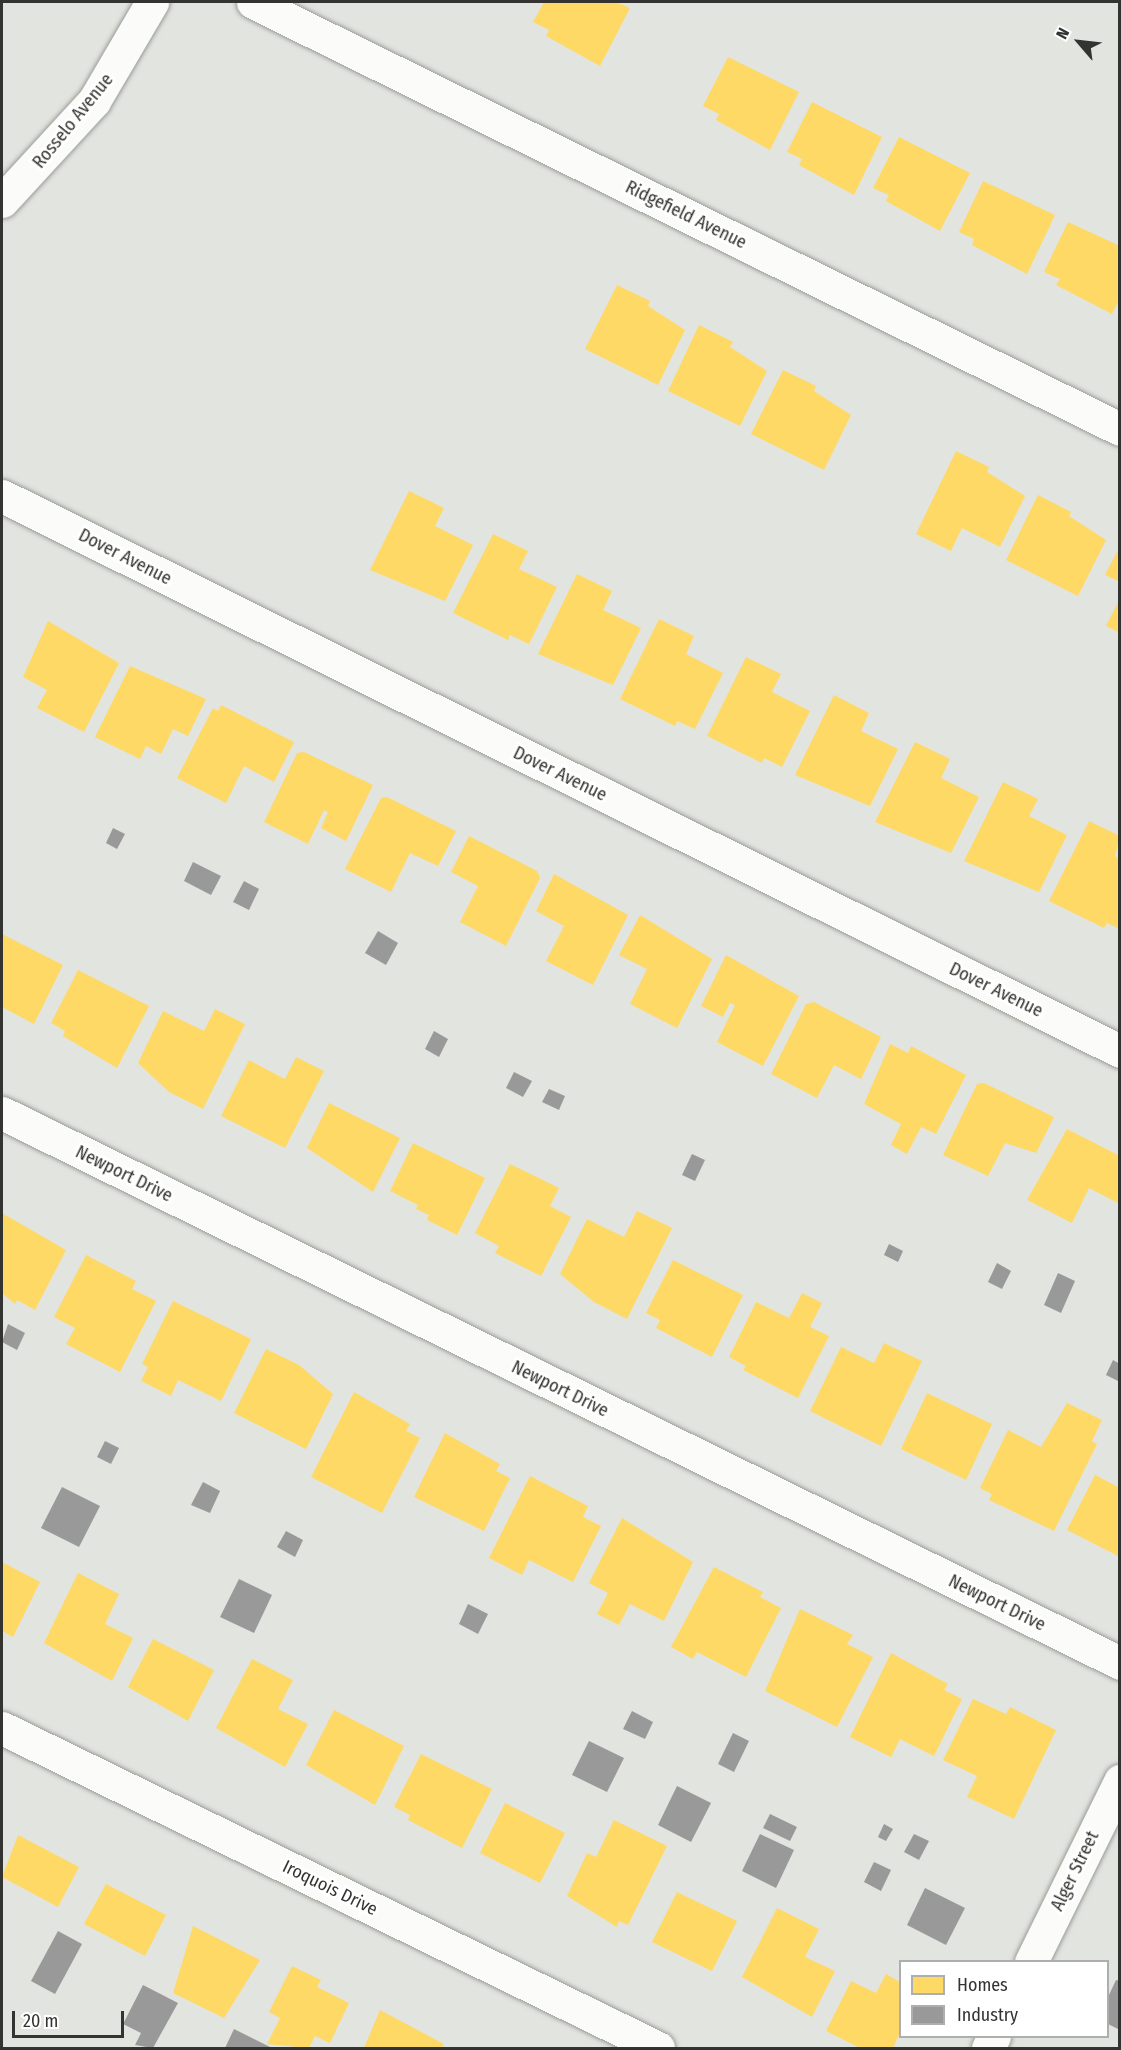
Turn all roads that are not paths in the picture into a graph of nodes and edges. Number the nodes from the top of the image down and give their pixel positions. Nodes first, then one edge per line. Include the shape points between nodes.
1 (152, 2) edge
2 (253, 2) edge
3 (2, 201) edge
4 (1119, 429) edge
5 (2, 495) edge
6 (1119, 1051) edge
7 (2, 1113) edge
8 (1119, 1663) edge
9 (2, 1728) edge
10 (1119, 1782) edge
11 (1032, 1960) edge
12 (658, 2049) edge

1 - 3 street, Rosselo Avenue via 94,100
2 - 4 street, Ridgefield Avenue
5 - 6 street, Dover Avenue
7 - 8 street, Newport Drive
9 - 12 street, Iroquois Drive
10 - 11 street, Alger Street

